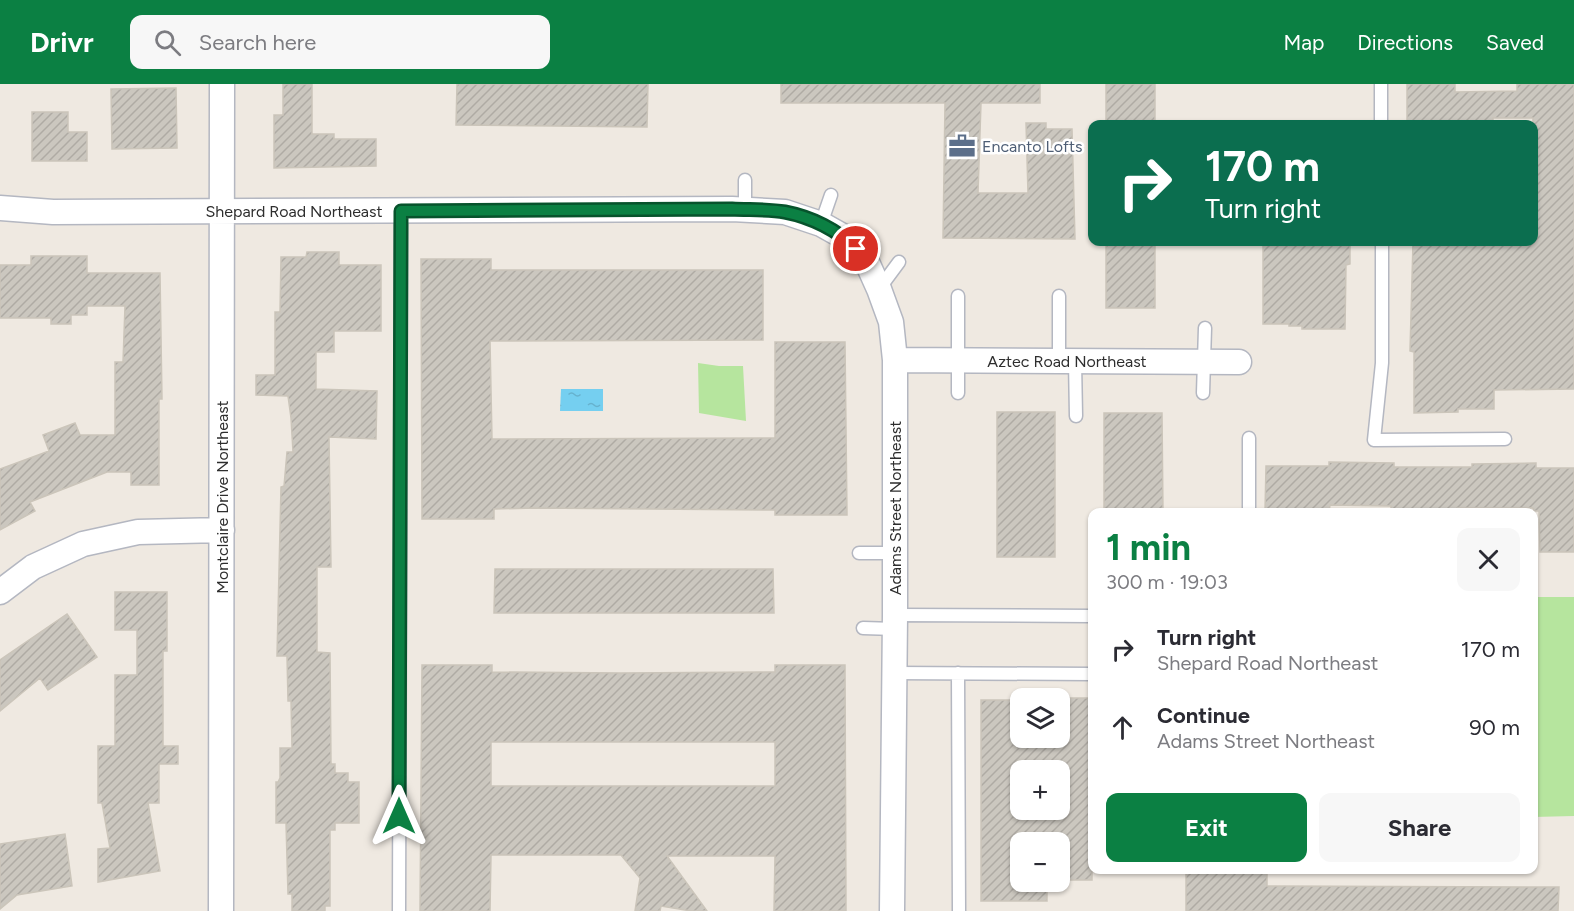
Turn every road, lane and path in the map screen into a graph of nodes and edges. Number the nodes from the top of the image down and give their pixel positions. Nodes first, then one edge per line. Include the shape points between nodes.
1 (222, 84) edge
2 (1381, 84) edge
3 (1381, 120) edge
4 (745, 180) dead end
5 (831, 195) dead end
6 (0, 208) edge
7 (739, 210) junction
8 (401, 211) junction
9 (221, 212) junction
10 (821, 224) junction
11 (1382, 246) edge
12 (899, 262) dead end
13 (879, 289) junction
14 (958, 296) dead end
15 (1059, 296) dead end
16 (1205, 328) dead end
17 (895, 360) junction
18 (958, 360) junction
19 (1067, 361) junction
20 (1204, 362) junction
21 (1239, 362) dead end
22 (958, 393) dead end
23 (1203, 393) dead end
24 (1076, 416) dead end
25 (1249, 438) dead end
26 (1505, 439) dead end
27 (1249, 508) edge
28 (222, 530) junction
29 (859, 553) dead end
30 (895, 553) junction
31 (0, 592) edge
32 (1088, 616) edge
33 (895, 622) junction
34 (863, 628) dead end
35 (894, 673) junction
36 (958, 673) junction
37 (1088, 674) edge
38 (220, 911) edge
39 (399, 911) edge
40 (892, 911) edge
41 (959, 911) edge

1 - 9 street, Montclaire Drive Northeast
2 - 3 lane
4 - 7 lane
5 - 10 lane
6 - 9 street, Shepard Road Northeast via 53,212
7 - 8 street, Shepard Road Northeast
7 - 10 street, Adams Street Northeast via 785,212
8 - 9 street, Shepard Road Northeast
8 - 39 lane
9 - 28 street, Montclaire Drive Northeast
10 - 13 street, Adams Street Northeast via 846,238 866,260
11 - 26 lane via 1382,363 1374,440
12 - 13 lane
13 - 17 street, Adams Street Northeast via 891,322
14 - 18 lane
15 - 19 lane
16 - 20 lane
17 - 18 street, Aztec Road Northeast
17 - 30 street, Adams Street Northeast
18 - 19 street, Aztec Road Northeast
18 - 22 lane
19 - 20 street, Aztec Road Northeast
19 - 24 lane
20 - 21 street, Aztec Road Northeast
20 - 23 lane
25 - 27 lane
28 - 31 street via 138,532 83,544 33,567
28 - 38 street, Montclaire Drive Northeast
29 - 30 lane
30 - 33 street, Adams Street Northeast
32 - 33 lane
33 - 34 lane
33 - 35 street, Adams Street Northeast
35 - 36 lane
35 - 40 street, Adams Street Northeast
36 - 37 lane
36 - 41 lane

